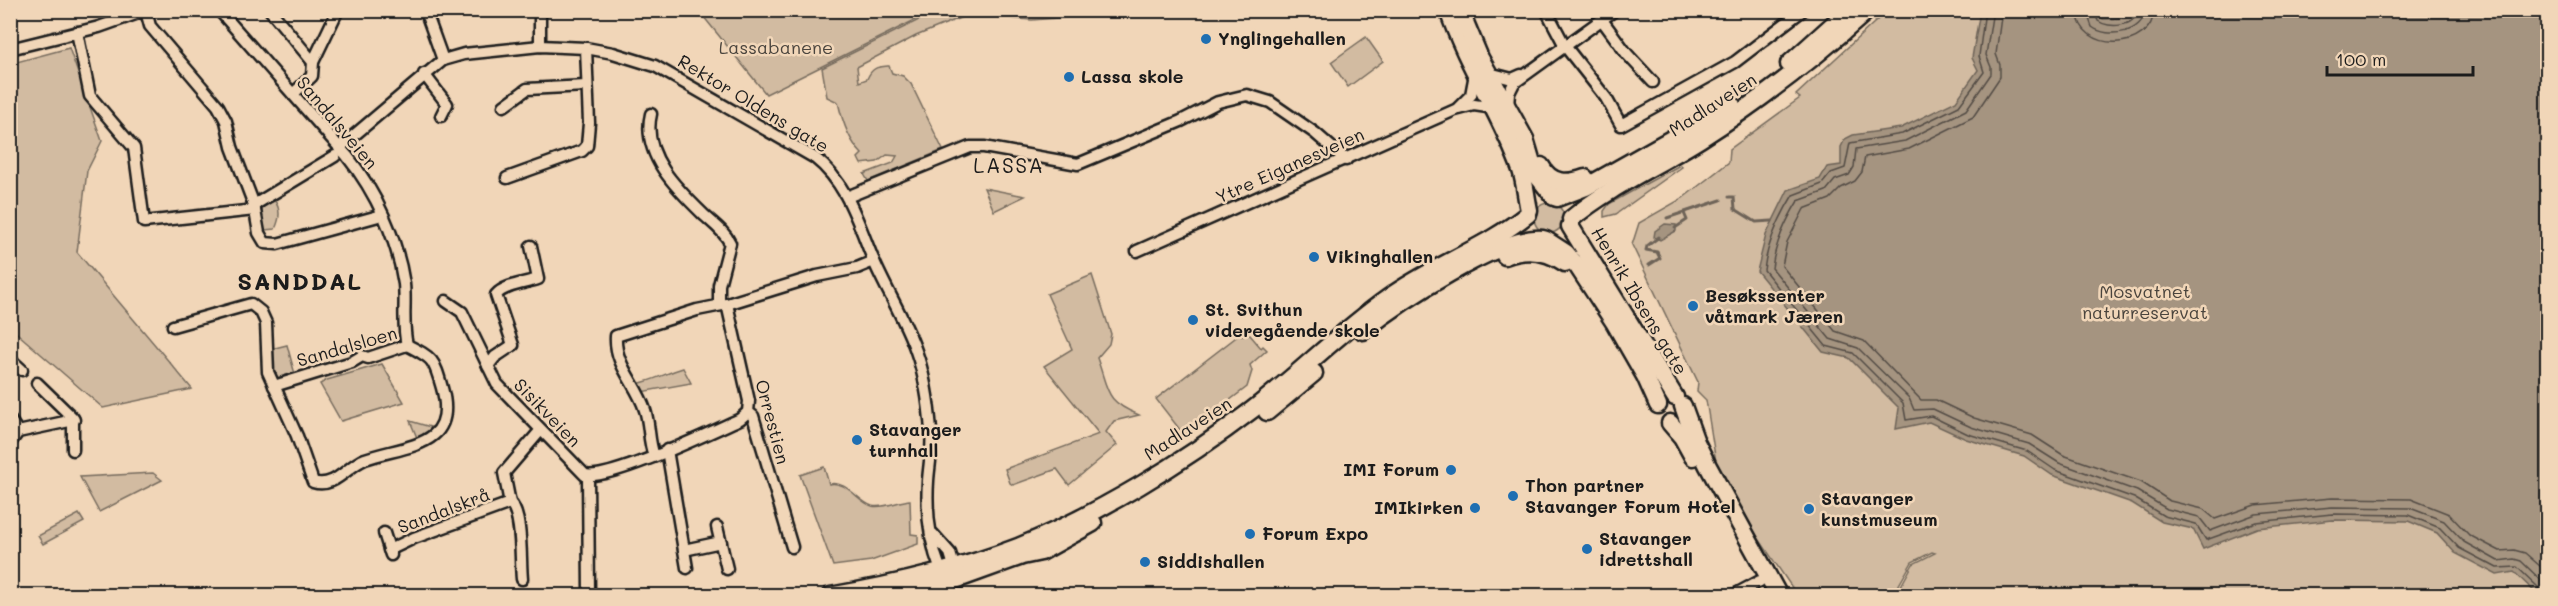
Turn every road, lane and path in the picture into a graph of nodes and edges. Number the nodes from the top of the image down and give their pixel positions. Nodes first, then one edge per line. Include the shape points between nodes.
1 (219, 10) edge
2 (270, 10) edge
3 (338, 10) edge
4 (425, 10) edge
5 (540, 10) edge
6 (1448, 10) edge
7 (1460, 10) edge
8 (1546, 10) edge
9 (1615, 10) edge
10 (1803, 10) edge
11 (1849, 10) edge
12 (1868, 10) edge
13 (147, 11) edge
14 (1602, 20) junction
15 (77, 32) junction
16 (540, 46) junction
17 (1565, 46) junction
18 (586, 48) junction
19 (10, 49) edge
20 (443, 60) junction
21 (313, 62) junction
22 (1526, 72) junction
23 (1482, 74) junction
24 (424, 75) junction
25 (1653, 82) dead end
26 (586, 86) junction
27 (293, 94) junction
28 (504, 106) dead end
29 (1501, 107) junction
30 (1455, 111) junction
31 (651, 114) dead end
32 (441, 116) dead end
33 (1525, 139) junction
34 (337, 152) junction
35 (1346, 160) junction
36 (1605, 177) junction
37 (507, 178) dead end
38 (848, 196) junction
39 (1556, 197) junction
40 (255, 207) junction
41 (1528, 212) junction
42 (382, 215) junction
43 (1570, 222) junction
44 (1545, 239) junction
45 (531, 246) dead end
46 (1137, 251) dead end
47 (1483, 257) junction
48 (874, 261) junction
49 (1582, 277) junction
50 (446, 301) dead end
51 (723, 304) junction
52 (172, 326) dead end
53 (406, 345) junction
54 (10, 358) edge
55 (488, 366) junction
56 (22, 370) dead end
57 (37, 383) dead end
58 (274, 386) junction
59 (1679, 402) junction
60 (1658, 405) junction
61 (748, 411) junction
62 (10, 420) edge
63 (74, 420) junction
64 (1670, 423) junction
65 (540, 431) junction
66 (18, 432) junction
67 (10, 443) edge
68 (73, 450) dead end
69 (667, 450) junction
70 (654, 456) junction
71 (588, 476) junction
72 (510, 503) junction
73 (717, 526) dead end
74 (384, 533) dead end
75 (721, 542) junction
76 (792, 547) dead end
77 (684, 550) junction
78 (687, 568) dead end
79 (728, 569) dead end
80 (951, 572) junction
81 (522, 579) dead end
82 (1760, 581) junction
83 (589, 594) dead end
84 (830, 596) edge
85 (892, 596) edge
86 (1732, 596) edge
87 (1769, 596) edge
88 (1779, 596) edge

1 - 27 street, Sandalsveien
2 - 21 street
3 - 21 street
4 - 20 street
5 - 16 street
6 - 23 main road
7 - 23 main road
8 - 17 street
9 - 14 street
10 - 17 street via 1735,62 1622,125
11 - 36 main road, Madlaveien via 1771,79 1720,113
12 - 43 main road, Madlaveien via 1745,110 1601,195
13 - 15 street
13 - 40 street via 150,26 218,106
14 - 17 street
14 - 25 street
15 - 19 street
15 - 40 street via 90,96 134,148 144,222
16 - 18 street, Rektor Oldens gate
16 - 20 street, Rektor Oldens gate
17 - 22 street
18 - 26 street
18 - 38 street, Rektor Oldens gate via 655,66 681,80 815,158 832,173
20 - 24 street, Rektor Oldens gate
21 - 27 street via 312,76
22 - 23 street via 1512,79
22 - 29 street via 1514,82
23 - 29 main road
23 - 30 street, Ytre Eiganesveien via 1471,95
24 - 32 street via 447,104
24 - 34 street, Rektor Oldens gate
26 - 28 street via 527,89
26 - 37 street via 587,146
27 - 34 street, Sandalsveien
29 - 30 street, Ytre Eiganesveien via 1474,105
29 - 33 main road
29 - 41 main road via 1521,170
30 - 35 street, Ytre Eiganesveien
31 - 51 street, Orrestien via 648,137 656,156 679,191 730,243 719,285
33 - 36 main road via 1543,171 1555,181 1571,183 1593,175
33 - 39 main road via 1535,173
34 - 40 street, Rektor Oldens gate
34 - 42 street, Sandalsveien via 361,173
35 - 38 street via 1270,102 1240,96 1078,164 970,147
35 - 46 street, Ytre Eiganesveien
36 - 39 main road, Madlaveien
38 - 48 street, Rektor Oldens gate
39 - 41 main road via 1542,197
39 - 43 main road via 1568,206
40 - 42 street via 259,233 265,243 271,244
41 - 44 main road via 1532,231
41 - 80 main road, Madlaveien via 1388,298 1258,405 1181,459 1089,513
42 - 53 street, Sandalsveien via 398,254 404,286
43 - 44 main road via 1560,237
43 - 59 main road, Henrik Ibsens gate
44 - 47 main road, Madlaveien via 1526,239
44 - 49 main road, Henrik Ibsens gate via 1572,259
45 - 55 street via 538,279 496,295 513,341 512,347
47 - 49 main road via 1499,259 1522,251 1543,252 1563,261
47 - 80 main road, Madlaveien via 1372,324 1287,397 1138,498 1041,552
48 - 51 street
48 - 80 street, Rektor Oldens gate via 924,375 932,434 927,509 933,534 950,553
49 - 60 main road, Henrik Ibsens gate via 1614,322
50 - 55 street, Sisikveien via 462,312
51 - 61 street, Orrestien via 749,401
51 - 70 street via 616,336 619,360 645,410
52 - 58 street, Sandalsloen via 251,304 266,323 268,372
53 - 58 street, Sandalsloen
53 - 58 street, Sandalsloen via 423,351 436,368 446,407 440,428 422,443 363,460 338,478 321,484 313,482
54 - 56 street
55 - 65 street, Sisikveien via 497,384
57 - 63 street
59 - 60 main road via 1664,399
59 - 64 main road via 1681,418
59 - 88 main road, Henrik Ibsens gate via 1700,450
60 - 64 main road via 1660,417
61 - 69 street via 740,419
61 - 76 street, Orrestien via 753,416
62 - 66 street
63 - 66 street
63 - 68 street
64 - 82 main road via 1682,437
65 - 71 street, Sisikveien
65 - 72 street, Sandalskrå via 504,473
66 - 67 street
69 - 70 street
69 - 77 street
70 - 71 street
71 - 83 street
72 - 74 street, Sandalskrå via 414,538 390,553
72 - 81 street, Sandalskrå via 519,532
73 - 75 street
75 - 77 street
75 - 79 street
77 - 78 street
80 - 84 main road, Madlaveien
80 - 85 main road, Madlaveien
82 - 86 street
82 - 87 main road

